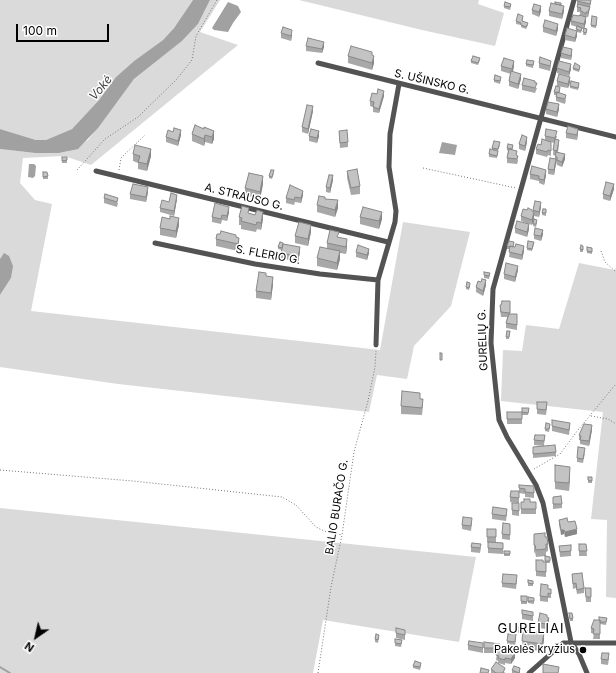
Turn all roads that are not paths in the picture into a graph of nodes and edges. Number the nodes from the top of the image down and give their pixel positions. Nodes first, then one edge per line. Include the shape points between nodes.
1 (574, 0) edge
2 (318, 63) dead end
3 (399, 84) junction
4 (541, 118) junction
5 (616, 137) edge
6 (96, 171) dead end
7 (388, 242) junction
8 (155, 243) dead end
9 (378, 280) junction
10 (376, 345) road end
11 (571, 642) junction
12 (616, 643) edge
13 (529, 673) edge
14 (587, 673) edge

1 - 4 street, GURELIŲ G.
2 - 3 street, S. UŠINSKO G.
3 - 4 street, S. UŠINSKO G.
3 - 7 street via 390,134 389,167 396,211
4 - 5 street, S. UŠINSKO G.
4 - 11 street, GURELIŲ G. via 493,288 491,344 499,420 543,503
6 - 7 street, A. STRAUSO G.
7 - 9 street
8 - 9 street, S. FLERIO G. via 255,264
9 - 10 street
11 - 12 street
11 - 13 street via 557,647
11 - 14 street, GURELIŲ G. via 580,654

